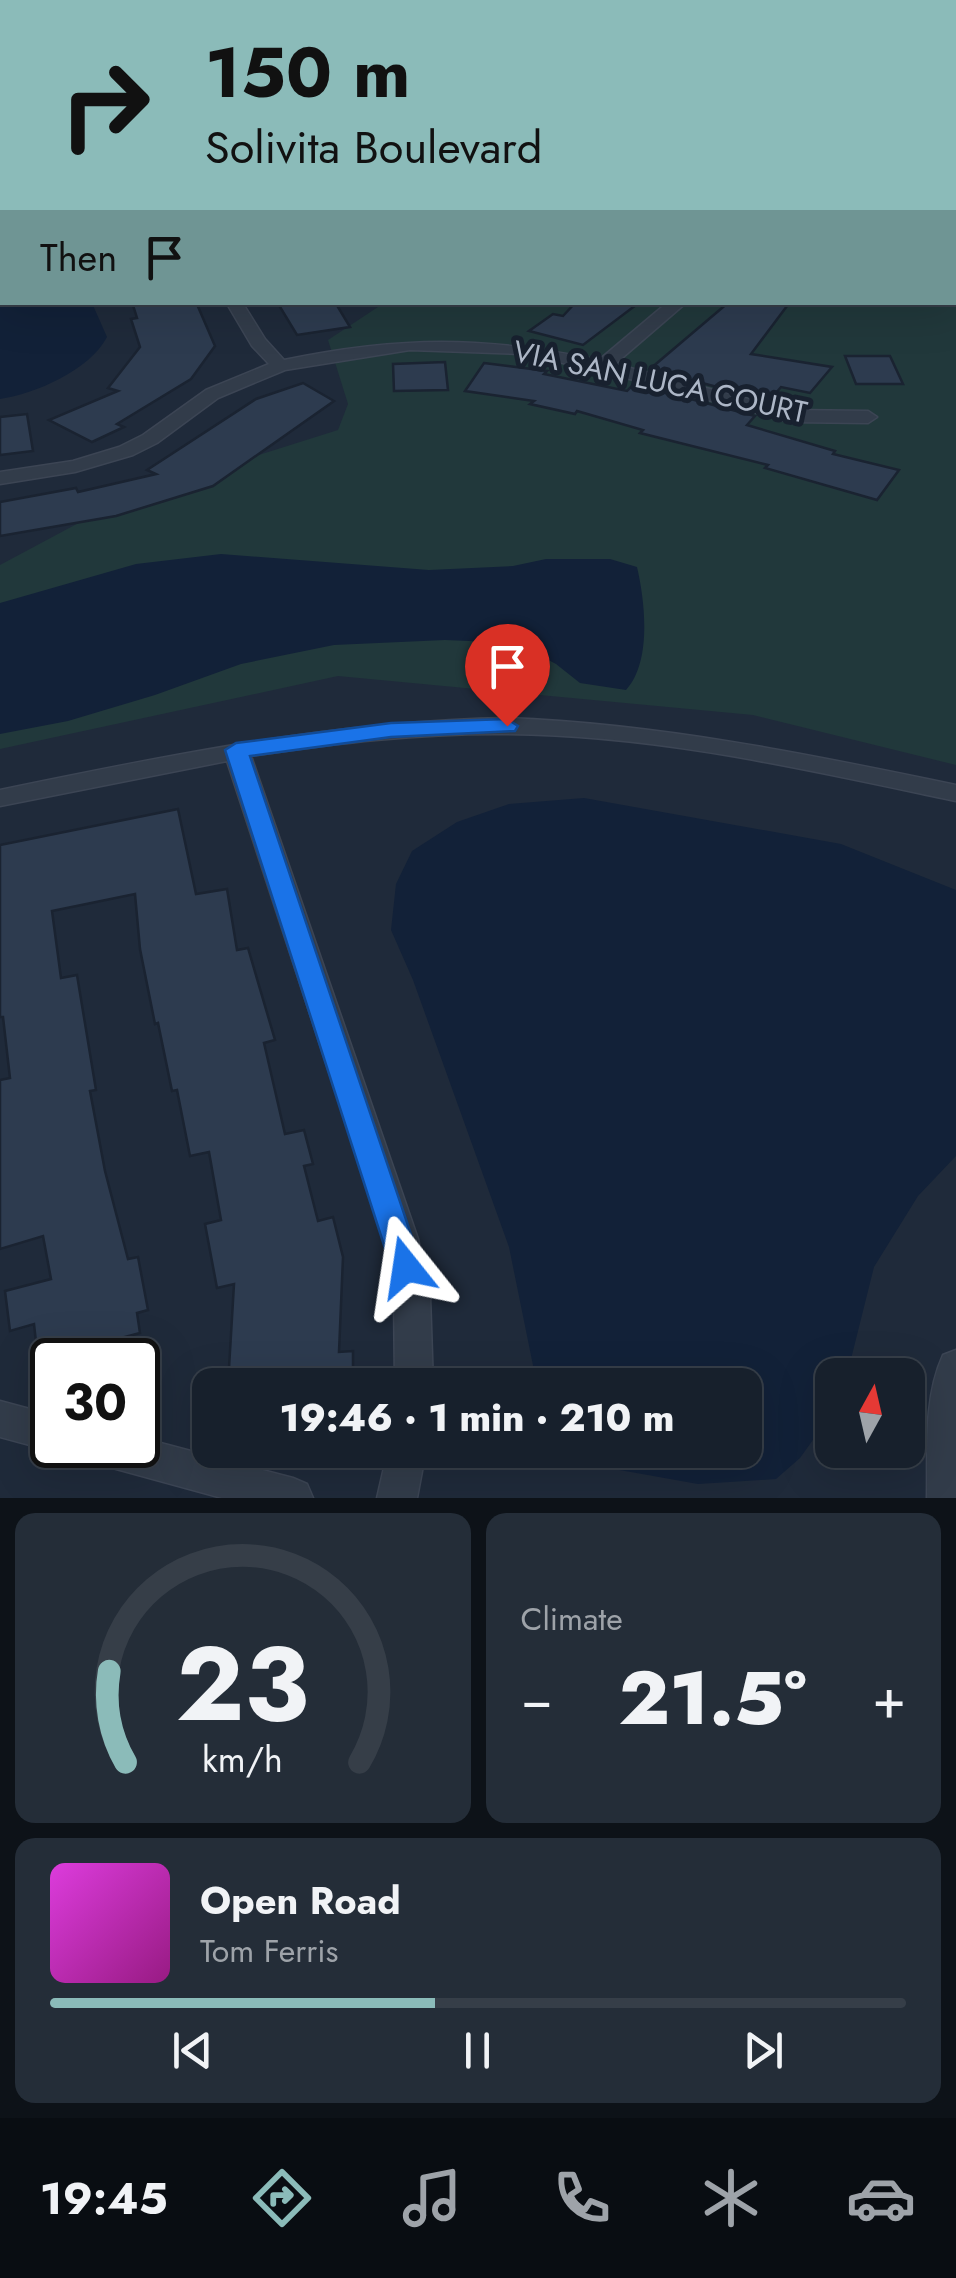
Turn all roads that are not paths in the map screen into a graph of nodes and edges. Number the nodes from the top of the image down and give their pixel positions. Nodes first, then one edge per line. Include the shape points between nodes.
1 (236, 305) edge
2 (675, 305) edge
3 (280, 366) junction
4 (602, 366) junction
5 (868, 417) dead end
6 (0, 478) edge
7 (236, 750) junction
8 (827, 766) junction
9 (956, 793) edge
10 (0, 798) edge
11 (956, 808) edge
12 (956, 1367) edge
13 (414, 1368) edge
14 (0, 1418) edge
15 (30, 1427) edge
16 (160, 1462) edge
17 (403, 1468) edge
18 (293, 1498) edge
19 (397, 1498) edge
20 (946, 1498) edge

1 - 3 street
2 - 4 street
3 - 4 street, VIA SAN LUCA COURT via 348,352 448,344
3 - 6 street, VIA SAN LUCA COURT via 212,394 126,451
4 - 5 street, VIA SAN LUCA COURT via 790,416
7 - 8 street via 391,730 526,726 688,739
7 - 10 street
7 - 13 street via 400,1239 412,1295
8 - 9 street
8 - 11 street
12 - 20 street
14 - 15 street
16 - 18 street
17 - 19 street

